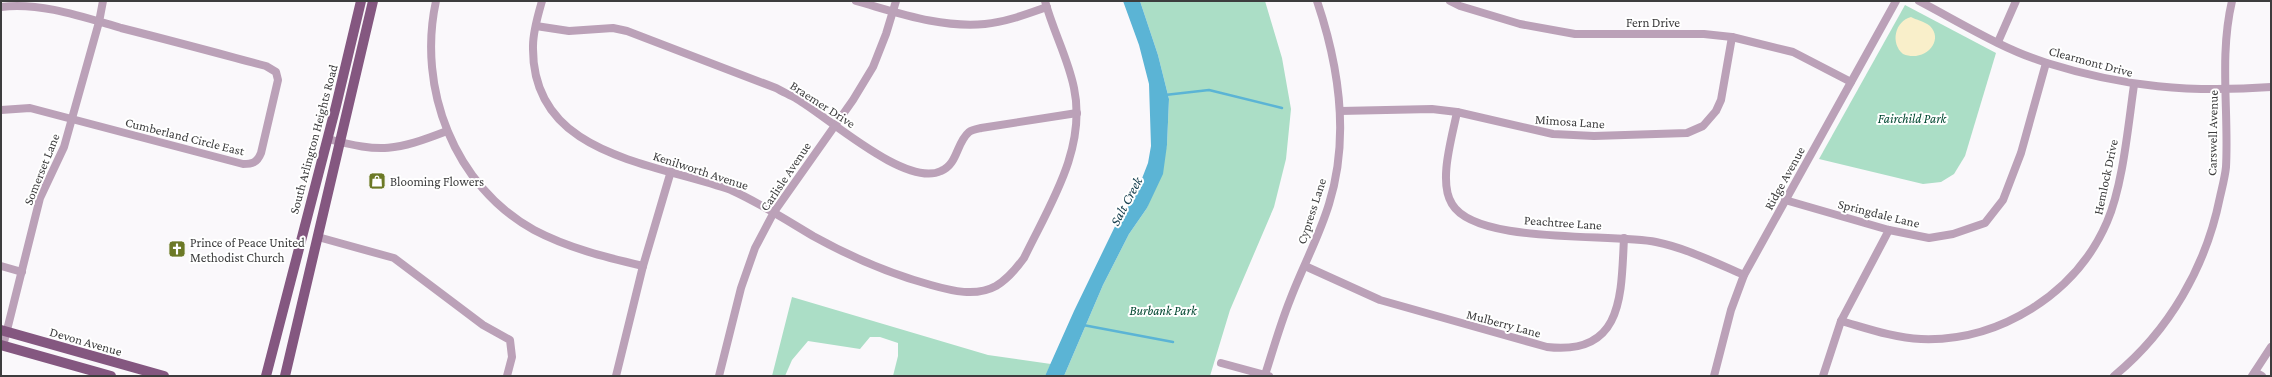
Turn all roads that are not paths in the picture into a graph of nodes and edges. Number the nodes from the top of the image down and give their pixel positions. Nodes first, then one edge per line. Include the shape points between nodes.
1 (103, 1) edge
2 (361, 1) edge
3 (373, 1) edge
4 (436, 1) edge
5 (542, 1) edge
6 (856, 1) edge
7 (896, 1) edge
8 (1317, 1) edge
9 (1450, 1) edge
10 (1896, 1) edge
11 (1919, 1) edge
12 (2016, 1) edge
13 (2232, 1) edge
14 (1046, 4) edge
15 (1, 7) edge
16 (893, 11) junction
17 (99, 22) junction
18 (536, 26) junction
19 (1732, 37) junction
20 (1998, 42) junction
21 (2046, 63) junction
22 (1851, 82) junction
23 (2134, 85) junction
24 (2271, 87) edge
25 (2226, 91) junction
26 (1, 110) edge
27 (1340, 111) junction
28 (1457, 112) junction
29 (1077, 113) junction
30 (73, 120) junction
31 (834, 125) junction
32 (447, 131) junction
33 (328, 139) junction
34 (339, 142) junction
35 (671, 171) junction
36 (1785, 200) junction
37 (774, 212) junction
38 (1889, 230) junction
39 (318, 237) junction
40 (1624, 238) junction
41 (1, 266) edge
42 (643, 266) junction
43 (1305, 266) junction
44 (22, 272) junction
45 (1744, 275) junction
46 (1841, 321) junction
47 (4, 331) edge
48 (2, 346) edge
49 (2271, 347) edge
50 (1221, 363) dead end
51 (2256, 374) edge
52 (111, 376) edge
53 (164, 376) edge
54 (266, 376) edge
55 (285, 376) edge
56 (507, 376) edge
57 (616, 376) edge
58 (720, 376) edge
59 (1267, 376) edge
60 (1714, 376) edge
61 (1823, 376) edge
62 (2114, 376) edge

1 - 17 street, Somerset Lane
2 - 33 main road, South Arlington Heights Road
3 - 34 main road, South Arlington Heights Road
4 - 32 street via 431,63 434,86
5 - 18 street, Kenilworth Avenue
6 - 16 street
7 - 16 street, Carlisle Avenue
8 - 27 street, Cypress Lane via 1335,66
9 - 19 street, Fern Drive via 1520,24 1575,34 1704,34
10 - 22 street, Ridge Avenue
11 - 20 street, Clearmont Drive
12 - 20 street
13 - 25 street, Carswell Avenue via 2226,26
14 - 16 street via 1009,20 986,24 927,21
14 - 29 street, Kenilworth Avenue via 1070,71
15 - 17 street via 34,8
16 - 31 street, Carlisle Avenue via 873,67
17 - 30 street, Somerset Lane
17 - 30 street, Cumberland Circle East via 266,66 276,72 278,80 262,149 258,160 242,164
18 - 31 street, Braemer Drive via 569,30 613,28 627,31 776,88 798,99
18 - 35 street, Kenilworth Avenue via 533,44 536,79 544,98 563,124 587,143 602,150
19 - 22 street, Fern Drive via 1793,52
19 - 28 street, Mimosa Lane via 1721,100 1716,111 1703,126 1687,133 1594,136 1553,134
20 - 21 street, Clearmont Drive
21 - 23 street, Clearmont Drive
21 - 38 street, Springdale Lane via 2020,153 2003,200 1985,223 1953,234 1929,238
22 - 36 street, Ridge Avenue
23 - 25 street, Clearmont Drive
23 - 46 street, Hemlock Drive via 2116,190 2107,222 2090,252 2068,280 2046,300 2020,316 1984,331 1949,339 1919,339
24 - 25 street, Clearmont Drive
25 - 62 street, Carswell Avenue via 2226,168 2216,216 2200,260 2167,321
26 - 30 street via 30,108
27 - 28 street, Mimosa Lane via 1412,108
27 - 43 street, Cypress Lane via 1335,180
28 - 40 street, Peachtree Lane via 1445,184 1448,197 1460,214 1473,222 1528,233
29 - 31 street, Braemer Drive via 969,132 947,168 927,174 892,162
29 - 37 street, Kenilworth Avenue via 1069,162 1024,258 996,286 969,292 953,291 914,280 857,259
30 - 44 street, Somerset Lane via 64,147 40,198
31 - 37 street, Carlisle Avenue
32 - 34 street via 417,143 384,149
32 - 42 street via 460,157 478,182 503,209 533,229 565,245
33 - 34 street
33 - 54 main road, South Arlington Heights Road
34 - 39 main road, South Arlington Heights Road
35 - 37 street, Kenilworth Avenue via 731,190
35 - 42 street
36 - 38 street, Springdale Lane
36 - 45 street, Ridge Avenue
37 - 58 street, Carlisle Avenue via 754,248 741,288
38 - 46 street
39 - 55 main road, South Arlington Heights Road
39 - 56 street via 394,258 487,327 510,340 512,357
40 - 43 street, Mulberry Lane via 1620,303 1615,315 1607,328 1596,338 1578,347 1547,347 1380,300
40 - 45 street, Peachtree Lane via 1643,239 1673,246
41 - 44 street
42 - 57 street
43 - 59 street, Cypress Lane via 1290,300
44 - 47 street, Somerset Lane
45 - 60 street, Ridge Avenue
46 - 61 street
47 - 48 street, Somerset Lane
47 - 53 main road, Devon Avenue
48 - 52 main road, Devon Avenue
49 - 51 street
50 - 59 street

